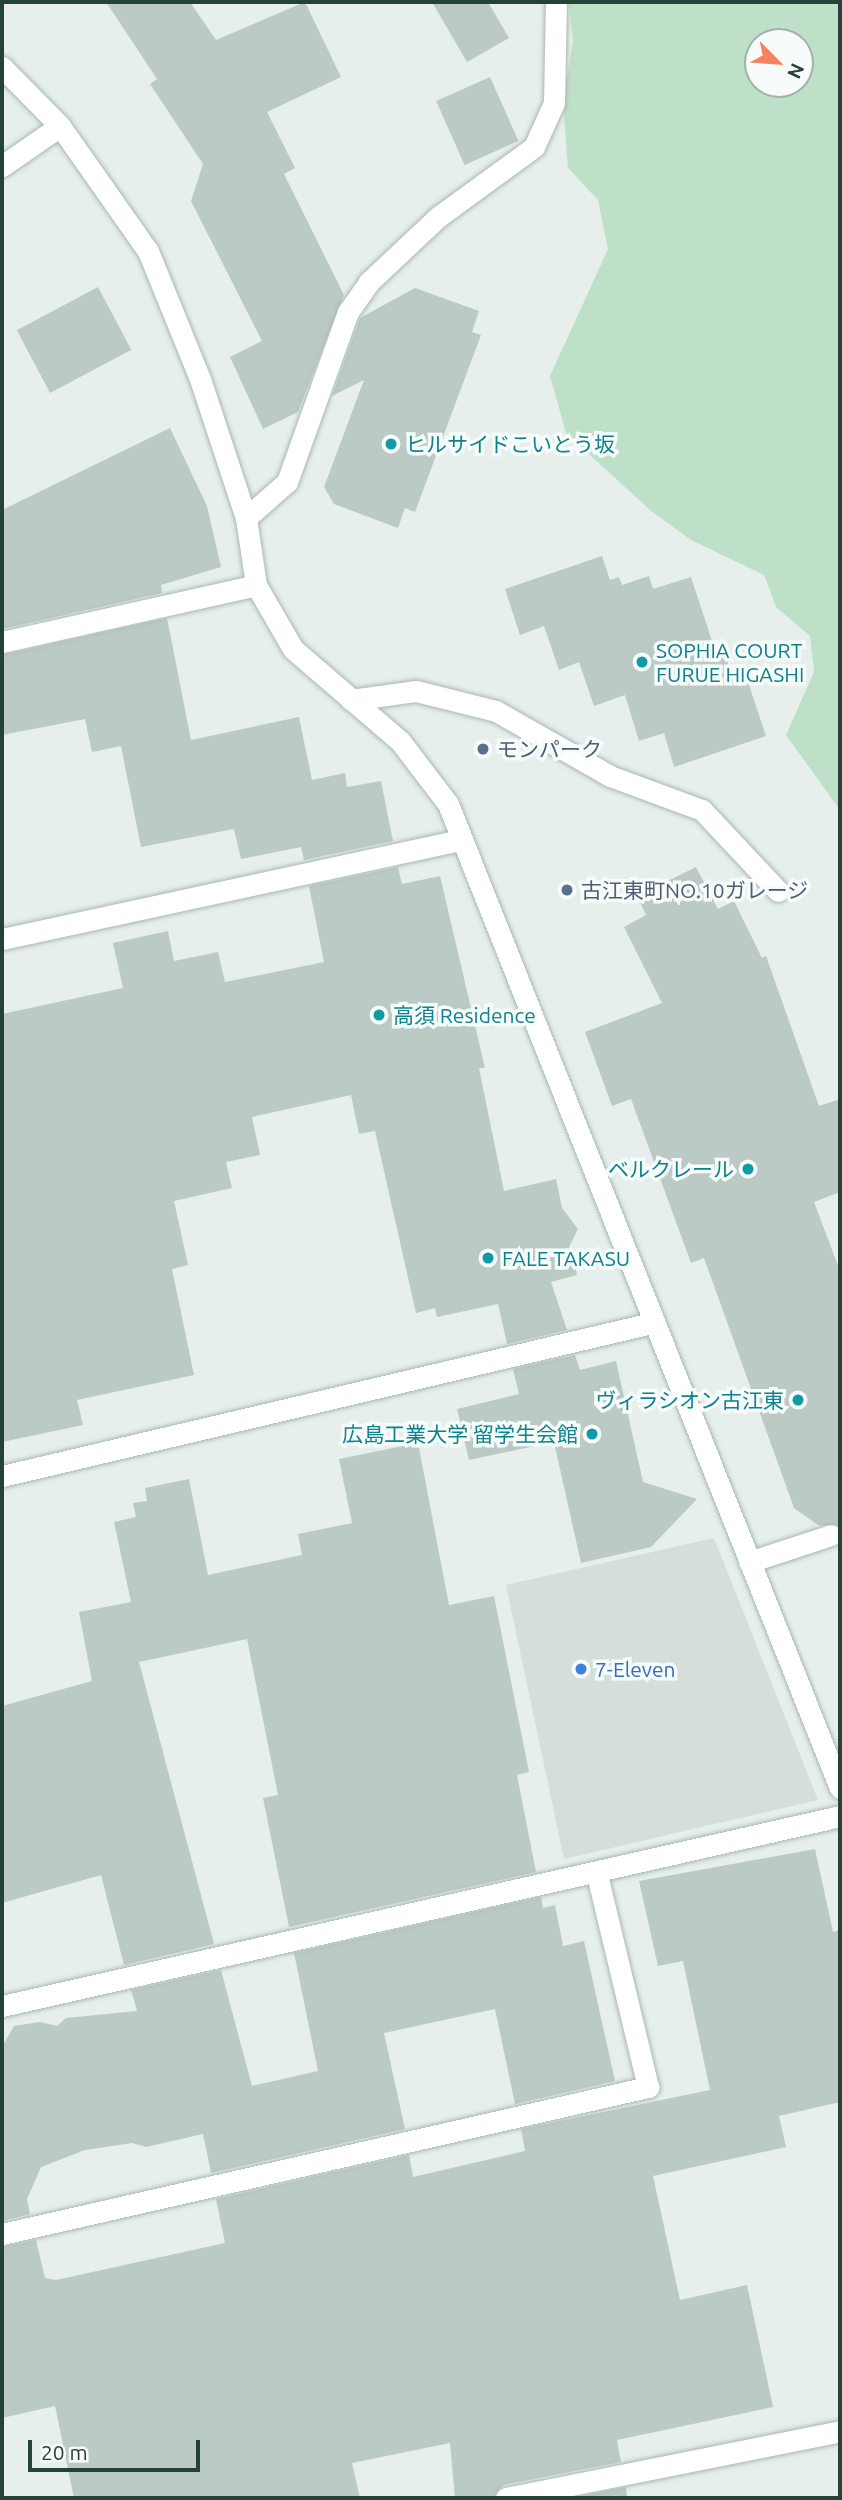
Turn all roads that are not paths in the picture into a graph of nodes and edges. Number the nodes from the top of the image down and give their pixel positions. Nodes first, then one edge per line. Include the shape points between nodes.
1 (556, 2) edge
2 (2, 67) edge
3 (60, 126) junction
4 (2, 166) edge
5 (246, 518) junction
6 (256, 585) junction
7 (2, 642) edge
8 (351, 700) junction
9 (461, 840) junction
10 (778, 891) dead end
11 (2, 939) edge
12 (652, 1323) junction
13 (2, 1476) edge
14 (831, 1535) dead end
15 (749, 1562) junction
16 (840, 1788) edge
17 (840, 1816) edge
18 (597, 1874) junction
19 (2, 2006) edge
20 (2, 2234) edge
21 (840, 2431) edge
22 (506, 2498) edge

1 - 5 street via 554,103 534,147 429,225 369,282 348,312 287,482
2 - 3 street
3 - 4 street
3 - 5 street via 148,251 200,379
5 - 6 street
6 - 7 street
6 - 8 street via 293,649
8 - 9 street via 400,741 448,804
8 - 10 street via 416,691 496,711 610,776 702,810
9 - 11 street
9 - 12 street
12 - 13 street
12 - 15 street
14 - 15 street
15 - 16 street
17 - 18 street
18 - 19 street
18 - 20 street via 648,2087
21 - 22 street

